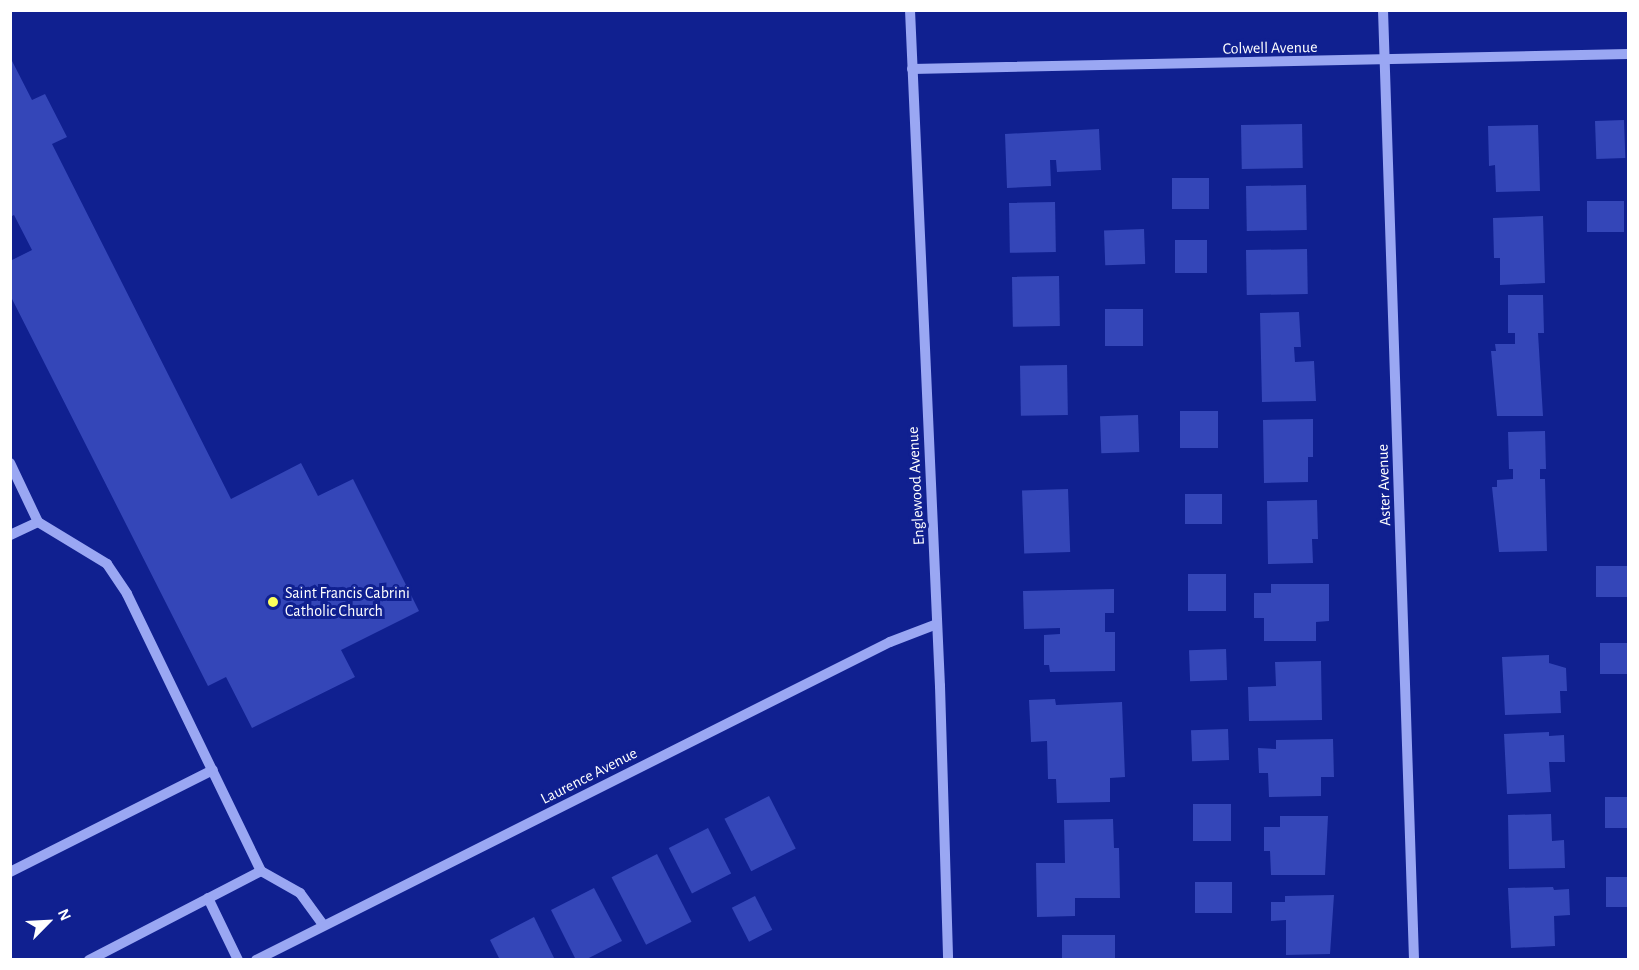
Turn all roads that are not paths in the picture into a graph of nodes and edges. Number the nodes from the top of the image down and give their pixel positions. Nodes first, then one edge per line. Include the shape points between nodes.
1 (910, 10) edge
2 (1383, 10) edge
3 (1629, 54) edge
4 (1383, 62) junction
5 (912, 69) junction
6 (10, 464) edge
7 (38, 522) junction
8 (10, 535) edge
9 (937, 624) junction
10 (213, 770) junction
11 (261, 871) junction
12 (10, 872) edge
13 (207, 898) junction
14 (323, 925) junction
15 (89, 960) edge
16 (238, 960) edge
17 (256, 960) edge
18 (948, 960) edge
19 (1414, 960) edge

1 - 5 street, Englewood Avenue
2 - 4 street, Aster Avenue
3 - 4 street, Colwell Avenue
4 - 5 street, Colwell Avenue
4 - 19 street, Aster Avenue
5 - 9 street, Englewood Avenue
6 - 7 street
7 - 8 street
7 - 10 street via 107,564 127,594
9 - 14 street, Laurence Avenue via 890,642
9 - 18 street, Englewood Avenue
10 - 11 street
10 - 12 street
11 - 13 street
11 - 14 street via 300,893
13 - 15 street
13 - 16 street
14 - 17 street, Laurence Avenue

